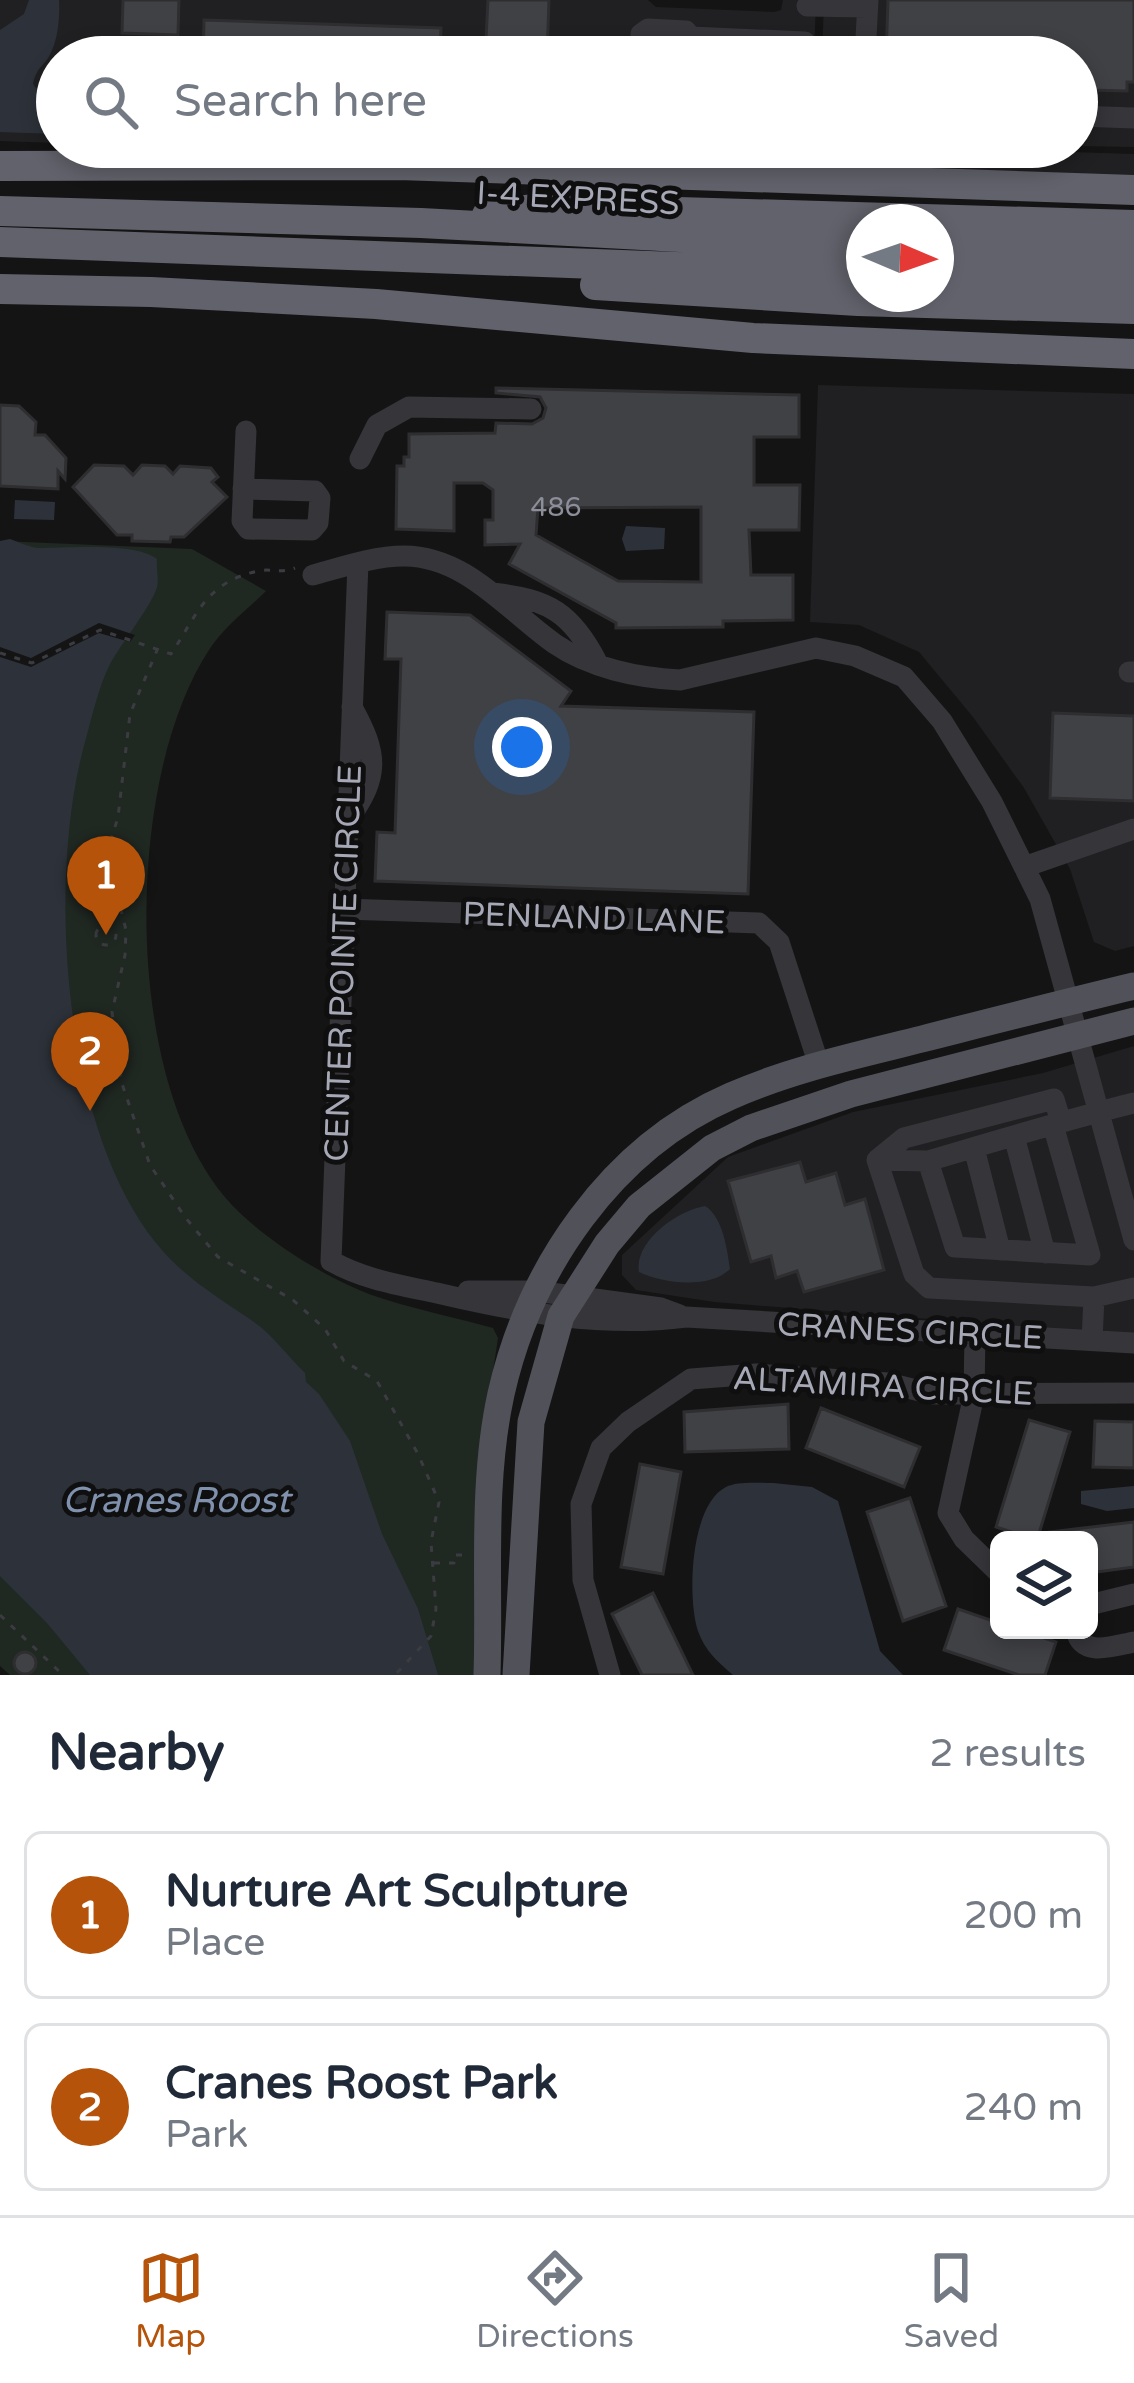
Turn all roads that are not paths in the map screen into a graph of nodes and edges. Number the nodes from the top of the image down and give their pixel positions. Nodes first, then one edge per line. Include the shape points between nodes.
1 (807, 3) edge
2 (867, 4) edge
3 (641, 36) edge
4 (688, 36) edge
5 (805, 36) edge
6 (866, 36) edge
7 (1098, 117) edge
8 (1134, 118) edge
9 (0, 166) edge
10 (36, 166) edge
11 (488, 168) edge
12 (1134, 190) edge
13 (0, 211) edge
14 (421, 224) junction
15 (1134, 225) edge
16 (0, 242) edge
17 (846, 246) edge
18 (954, 248) edge
19 (1134, 253) edge
20 (387, 259) junction
21 (846, 273) edge
22 (954, 277) edge
23 (1134, 282) edge
24 (0, 289) edge
25 (1134, 309) edge
26 (1134, 354) edge
27 (531, 409) dead end
28 (246, 431) dead end
29 (360, 459) dead end
30 (244, 489) dead end
31 (358, 562) junction
32 (304, 571) road end
33 (1134, 829) edge
34 (1024, 867) junction
35 (344, 909) junction
36 (1134, 986) edge
37 (1071, 1002) junction
38 (1134, 1022) edge
39 (1076, 1037) junction
40 (819, 1065) junction
41 (1134, 1102) edge
42 (1097, 1112) junction
43 (1057, 1124) junction
44 (1014, 1136) junction
45 (974, 1148) junction
46 (877, 1160) junction
47 (928, 1161) junction
48 (1134, 1240) edge
49 (1000, 1250) junction
50 (1045, 1252) junction
51 (1134, 1288) edge
52 (1094, 1297) junction
53 (531, 1302) junction
54 (567, 1306) junction
55 (976, 1334) junction
56 (1092, 1341) junction
57 (1134, 1343) edge
58 (1134, 1393) edge
59 (974, 1395) junction
60 (990, 1564) edge
61 (1134, 1594) edge
62 (1098, 1603) edge
63 (1078, 1639) edge
64 (1134, 1642) edge
65 (488, 1675) edge
66 (516, 1675) edge
67 (610, 1675) edge

1 - 2 street
1 - 5 street
2 - 6 street
3 - 4 street via 648,29
7 - 8 street
9 - 10 highway
11 - 12 highway
13 - 14 highway, I-4 EXPRESS
14 - 15 highway via 542,208
14 - 17 highway, I-4 EXPRESS
16 - 20 highway, I-4 EXPRESS
18 - 19 highway
20 - 21 highway, I-4 EXPRESS
20 - 25 highway via 438,273 721,295
22 - 23 highway
24 - 26 highway via 376,304 754,338
27 - 29 street via 410,407 377,425
28 - 30 street
31 - 32 street
31 - 34 street via 407,556 463,571 559,646 598,664 680,680 816,648 904,677 942,721
31 - 35 street, CENTER POINTE CIRCLE
33 - 34 street
34 - 37 street
35 - 40 street, PENLAND LANE via 759,923 779,942
35 - 53 street, CENTER POINTE CIRCLE via 331,1261 391,1286
36 - 37 main road
37 - 39 street
37 - 40 main road
38 - 39 main road
39 - 42 street
39 - 54 main road via 851,1094 712,1148 638,1206
40 - 53 main road via 728,1097 649,1146 568,1234
41 - 42 street
42 - 43 street
42 - 48 street
43 - 44 street
43 - 46 street via 1054,1099 904,1138
43 - 50 street via 1090,1255
44 - 45 street
44 - 50 street
45 - 47 street
45 - 49 street
46 - 47 street
46 - 52 street via 914,1274 929,1288
47 - 49 street via 955,1247
49 - 50 street
51 - 52 street
52 - 56 street
53 - 54 street, CRANES CIRCLE
53 - 65 main road via 500,1395 491,1472
54 - 55 street, CRANES CIRCLE
54 - 66 main road via 531,1422
55 - 56 street, CRANES CIRCLE
55 - 59 street
56 - 57 street, CRANES CIRCLE
58 - 59 street, ALTAMIRA CIRCLE
59 - 60 street via 948,1513
59 - 67 street, ALTAMIRA CIRCLE via 756,1374 691,1379 628,1422 601,1448 581,1504 583,1580
61 - 62 street
63 - 64 street via 1099,1649

